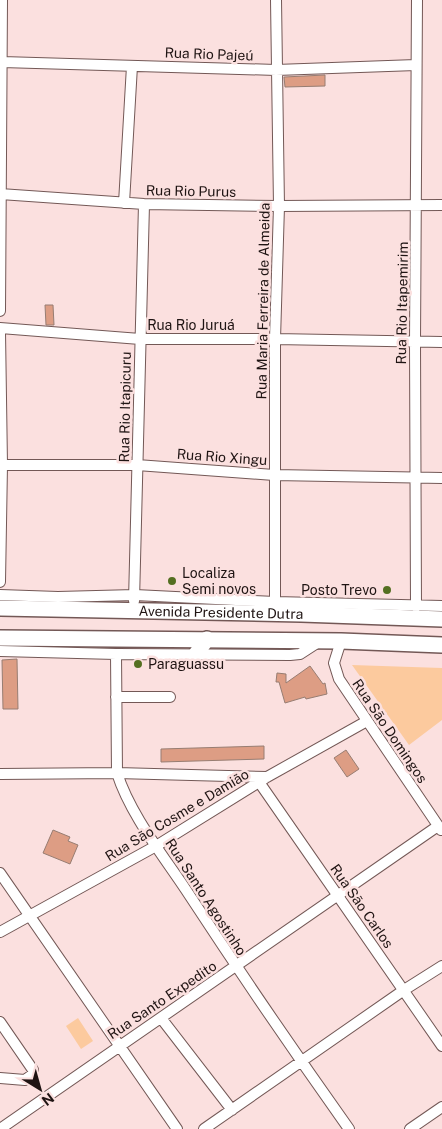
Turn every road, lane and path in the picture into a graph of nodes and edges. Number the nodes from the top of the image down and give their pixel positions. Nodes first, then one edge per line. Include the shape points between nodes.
1 (2, 0) edge
2 (276, 0) edge
3 (416, 0) edge
4 (2, 62) junction
5 (416, 65) junction
6 (132, 66) junction
7 (276, 70) junction
8 (0, 194) edge
9 (124, 203) junction
10 (144, 204) junction
11 (417, 205) junction
12 (442, 205) edge
13 (279, 206) junction
14 (0, 312) edge
15 (0, 330) edge
16 (140, 339) junction
17 (275, 339) junction
18 (442, 342) edge
19 (415, 343) junction
20 (1, 465) edge
21 (137, 465) junction
22 (274, 475) junction
23 (416, 478) junction
24 (442, 478) edge
25 (0, 582) edge
26 (0, 595) edge
27 (58, 597) junction
28 (274, 602) junction
29 (134, 603) junction
30 (358, 604) junction
31 (416, 606) junction
32 (442, 606) edge
33 (0, 608) edge
34 (76, 608) junction
35 (301, 614) junction
36 (442, 619) edge
37 (0, 638) edge
38 (207, 639) junction
39 (321, 640) junction
40 (341, 641) junction
41 (442, 645) edge
42 (0, 651) edge
43 (116, 654) junction
44 (196, 654) junction
45 (116, 697) junction
46 (170, 697) dead end
47 (367, 721) junction
48 (117, 773) junction
49 (0, 774) edge
50 (263, 780) junction
51 (440, 828) edge
52 (156, 846) junction
53 (0, 873) edge
54 (337, 895) junction
55 (29, 915) junction
56 (0, 932) edge
57 (236, 966) junction
58 (442, 966) edge
59 (404, 990) junction
60 (161, 1018) junction
61 (0, 1022) edge
62 (441, 1040) edge
63 (119, 1046) junction
64 (302, 1062) junction
65 (0, 1078) edge
66 (442, 1106) edge
67 (232, 1110) junction
68 (0, 1128) edge
69 (177, 1129) edge
70 (204, 1129) edge
71 (349, 1129) edge
72 (410, 1129) edge

1 - 4 street
2 - 7 street, Rua Maria Ferreira de Almeida
3 - 5 street, Rua Rio Itapemirim
4 - 6 street, Rua Rio Pajeú
4 - 8 street
5 - 7 street, Rua Rio Pajeú
5 - 11 street, Rua Rio Itapemirim
6 - 7 street, Rua Rio Pajeú
6 - 9 street
7 - 13 street, Rua Maria Ferreira de Almeida
8 - 9 street, Rua Rio Purus
8 - 14 street
9 - 10 street, Rua Rio Purus
10 - 13 street, Rua Rio Purus
10 - 16 street, Rua Rio Itapicuru
11 - 12 street, Rua Rio Purus
11 - 13 street, Rua Rio Purus
11 - 19 street, Rua Rio Itapemirim
13 - 17 street, Rua Maria Ferreira de Almeida
15 - 16 street, Rua Rio Juruá
15 - 20 street
16 - 17 street, Rua Rio Juruá
16 - 21 street, Rua Rio Itapicuru
17 - 19 street, Rua Rio Juruá
17 - 22 street, Rua Maria Ferreira de Almeida
18 - 19 street, Rua Rio Juruá
19 - 23 street, Rua Rio Itapemirim
20 - 21 street, Rua Rio Xingu
20 - 25 street
21 - 22 street, Rua Rio Xingu
21 - 29 street, Rua Rio Itapicuru
22 - 23 street, Rua Rio Xingu
22 - 28 street, Rua Maria Ferreira de Almeida
23 - 24 street, Rua Rio Xingu
23 - 31 street, Rua Rio Itapemirim
26 - 27 street, Avenida Presidente Dutra
27 - 29 street, Avenida Presidente Dutra
27 - 34 highway
28 - 29 street, Avenida Presidente Dutra
28 - 30 street, Avenida Presidente Dutra
29 - 34 highway, Avenida Presidente Dutra
29 - 35 highway, Avenida Presidente Dutra
30 - 31 street, Avenida Presidente Dutra
30 - 35 highway
31 - 32 street, Avenida Presidente Dutra
33 - 34 highway, Avenida Presidente Dutra
35 - 36 highway, Avenida Presidente Dutra
37 - 38 highway, Avenida Presidente Dutra
38 - 39 highway, Avenida Presidente Dutra
38 - 44 highway
39 - 40 highway, Avenida Presidente Dutra
39 - 44 street via 300,654
40 - 41 highway, Avenida Presidente Dutra
40 - 47 street, Rua São Domingos via 334,660 336,671
42 - 43 street
43 - 44 street
43 - 45 street, Rua Santo Agostinho
45 - 46 street
45 - 48 street, Rua Santo Agostinho
47 - 50 street, Rua São Cosme e Damião
47 - 51 street, Rua São Domingos
48 - 49 street
48 - 50 street
48 - 52 street, Rua Santo Agostinho via 129,803
50 - 52 street, Rua São Cosme e Damião
50 - 54 street, Rua São Carlos
51 - 54 street, Rua Santo Expedito
52 - 55 street, Rua São Cosme e Damião
52 - 57 street, Rua Santo Agostinho
53 - 55 street
54 - 57 street, Rua Santo Expedito
54 - 59 street, Rua São Carlos
55 - 56 street, Rua São Cosme e Damião
55 - 63 street
57 - 60 street, Rua Santo Expedito
57 - 64 street, Rua Santo Agostinho
58 - 59 street
59 - 62 street, Rua São Carlos
59 - 64 street
60 - 63 street, Rua Santo Expedito
60 - 67 street
61 - 65 street via 33,1074 25,1080
63 - 68 street, Rua Santo Expedito
63 - 69 street
64 - 67 street
64 - 71 street, Rua Santo Agostinho
66 - 72 street
67 - 70 street

